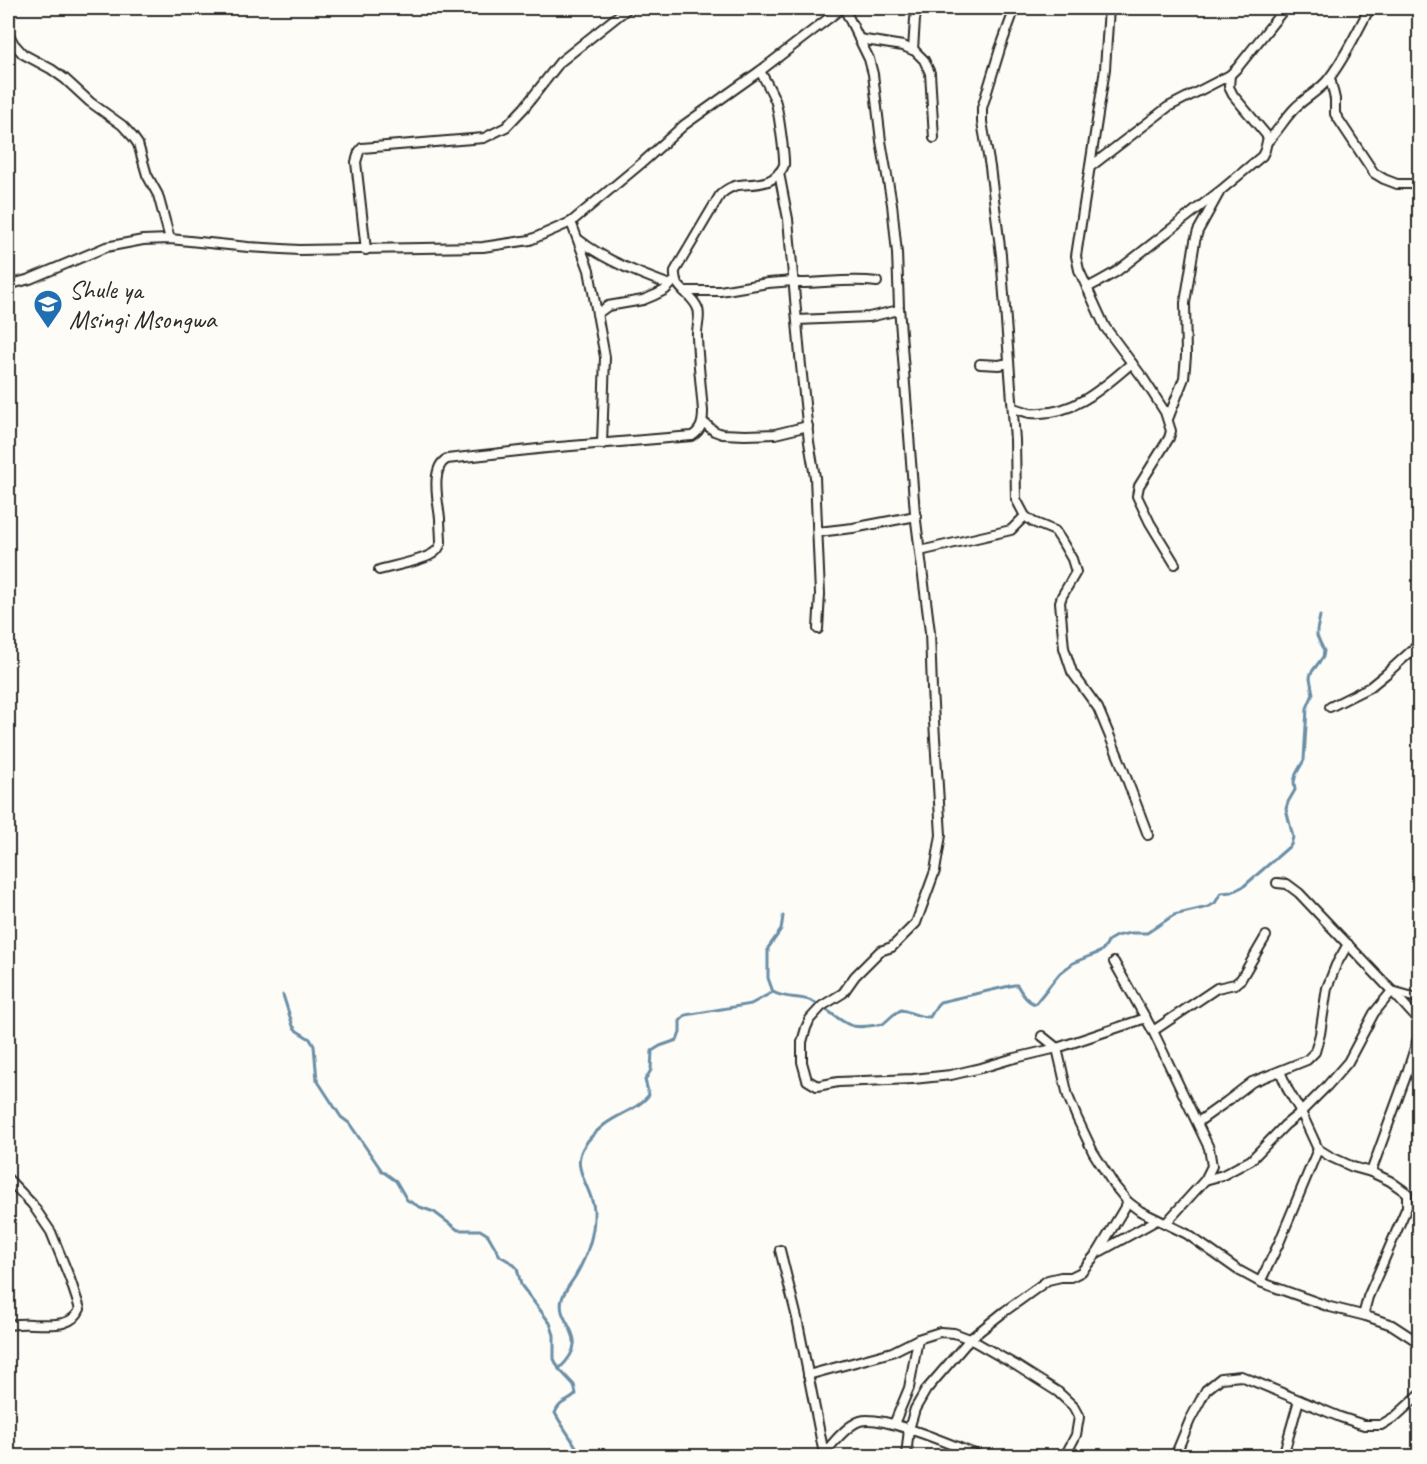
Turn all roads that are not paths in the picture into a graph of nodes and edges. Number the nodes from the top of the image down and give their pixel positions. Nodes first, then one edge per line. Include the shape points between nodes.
1 (628, 8) edge
2 (843, 8) edge
3 (918, 8) edge
4 (1015, 8) edge
5 (1109, 8) edge
6 (1285, 8) edge
7 (1370, 8) edge
8 (8, 33) edge
9 (859, 39) junction
10 (913, 50) junction
11 (760, 71) junction
12 (1230, 75) junction
13 (1330, 78) junction
14 (934, 138) dead end
15 (1268, 141) junction
16 (1090, 167) junction
17 (779, 173) junction
18 (1419, 184) edge
19 (1220, 191) junction
20 (571, 222) junction
21 (170, 239) junction
22 (578, 239) junction
23 (366, 250) junction
24 (672, 282) junction
25 (794, 282) junction
26 (877, 282) dead end
27 (8, 285) edge
28 (1087, 288) junction
29 (684, 291) junction
30 (899, 310) junction
31 (597, 314) junction
32 (797, 320) junction
33 (1009, 363) junction
34 (1132, 363) junction
35 (980, 364) dead end
36 (1013, 408) junction
37 (1168, 419) junction
38 (703, 422) junction
39 (808, 426) junction
40 (602, 444) junction
41 (915, 516) junction
42 (1025, 516) junction
43 (818, 532) junction
44 (920, 551) junction
45 (1175, 564) dead end
46 (379, 570) dead end
47 (818, 629) dead end
48 (1419, 643) edge
49 (1330, 707) dead end
50 (1148, 836) dead end
51 (1277, 883) dead end
52 (1266, 936) dead end
53 (1348, 944) junction
54 (1114, 962) dead end
55 (1392, 990) junction
56 (1419, 999) edge
57 (1146, 1018) junction
58 (1419, 1022) edge
59 (1153, 1031) junction
60 (1419, 1032) edge
61 (1042, 1036) dead end
62 (1058, 1048) junction
63 (1280, 1071) junction
64 (1301, 1112) junction
65 (1198, 1122) junction
66 (1318, 1149) junction
67 (1371, 1172) junction
68 (8, 1179) edge
69 (1205, 1180) junction
70 (1128, 1203) junction
71 (1157, 1220) junction
72 (1166, 1223) junction
73 (780, 1250) dead end
74 (1098, 1252) junction
75 (1260, 1282) junction
76 (1366, 1316) junction
77 (8, 1325) edge
78 (918, 1339) junction
79 (970, 1339) junction
80 (1419, 1345) edge
81 (808, 1375) junction
82 (1419, 1395) edge
83 (1299, 1400) junction
84 (894, 1424) junction
85 (909, 1429) junction
86 (823, 1455) edge
87 (906, 1456) edge
88 (980, 1456) edge
89 (1065, 1456) edge
90 (1175, 1456) edge
91 (1283, 1456) edge

1 - 23 street via 560,62 506,128 484,138 362,148 356,162
2 - 9 street
2 - 11 street
3 - 10 street
4 - 33 street via 981,108
5 - 16 street via 1105,69
6 - 12 street
7 - 13 street
8 - 21 street via 23,54 51,69 133,137 158,195
9 - 10 street
9 - 30 street via 873,74 892,204
10 - 14 street via 930,73
11 - 17 street via 776,101 784,165
11 - 20 street via 684,125
12 - 15 street via 1233,94
12 - 16 street via 1168,107
13 - 15 street via 1292,110
13 - 18 street via 1335,114 1374,173 1396,184
15 - 19 street via 1262,156
16 - 28 street via 1076,256
17 - 24 street via 759,184 732,186 720,195
17 - 25 street
19 - 28 street via 1116,272
19 - 37 street via 1195,241 1185,303 1184,378
20 - 22 street
20 - 23 street via 530,240 483,247
21 - 23 street via 248,248
21 - 27 street via 106,247
22 - 24 street via 623,267
22 - 31 street via 589,270
24 - 29 street
24 - 31 street via 655,295 608,306
25 - 26 street
25 - 29 street
25 - 32 street
28 - 34 street via 1105,327
29 - 38 street via 699,311
30 - 32 street via 869,317
30 - 41 street
31 - 40 street via 605,357
32 - 39 street
33 - 35 street
33 - 36 street
34 - 36 street via 1095,394 1068,408 1030,413
34 - 37 street
36 - 42 street via 1016,499
37 - 45 street via 1171,431 1137,496
38 - 39 street via 722,434 745,435 775,434
38 - 40 street via 692,436
39 - 43 street
40 - 46 street via 443,461 436,486 441,543 437,551
41 - 43 street
41 - 44 street
42 - 44 street via 1011,530
42 - 50 street via 1055,531 1072,559 1076,572 1060,602 1064,648 1072,672 1098,708
43 - 47 street
44 - 62 street via 930,632 941,835 935,871 916,923 892,947 880,951 843,993 810,1019 802,1042 804,1071 807,1080 817,1086 913,1079 951,1075
48 - 49 street via 1370,687
51 - 53 street via 1287,884 1299,893
52 - 59 street via 1241,979 1217,988
53 - 55 street
53 - 63 street via 1327,988 1315,1052 1307,1060
54 - 57 street
55 - 56 street
55 - 58 street
55 - 64 street via 1374,1013 1348,1062
57 - 59 street
57 - 62 street
59 - 65 street
60 - 67 street
61 - 62 street
62 - 70 street via 1068,1096 1092,1152
63 - 64 street
63 - 65 street via 1252,1082
64 - 66 street
64 - 69 street via 1251,1160
65 - 69 street via 1212,1166
66 - 67 street
66 - 75 street
67 - 76 street via 1407,1193 1407,1207 1368,1297
68 - 77 street via 51,1232 80,1309 68,1322
69 - 72 street
70 - 71 street
70 - 74 street
71 - 72 street
71 - 74 street
72 - 75 street
73 - 81 street
74 - 79 street via 1081,1272 1048,1280
75 - 76 street
76 - 80 street via 1392,1324
78 - 79 street via 940,1332
78 - 81 street via 892,1352
78 - 84 street via 909,1388
79 - 85 street via 926,1390
79 - 89 street via 1058,1392 1073,1406 1079,1417 1076,1435
81 - 86 street
82 - 83 street via 1381,1425 1364,1425
83 - 90 street via 1241,1376 1221,1378 1206,1390
83 - 91 street
84 - 85 street
84 - 86 street via 860,1420 842,1432
85 - 87 street
85 - 88 street

